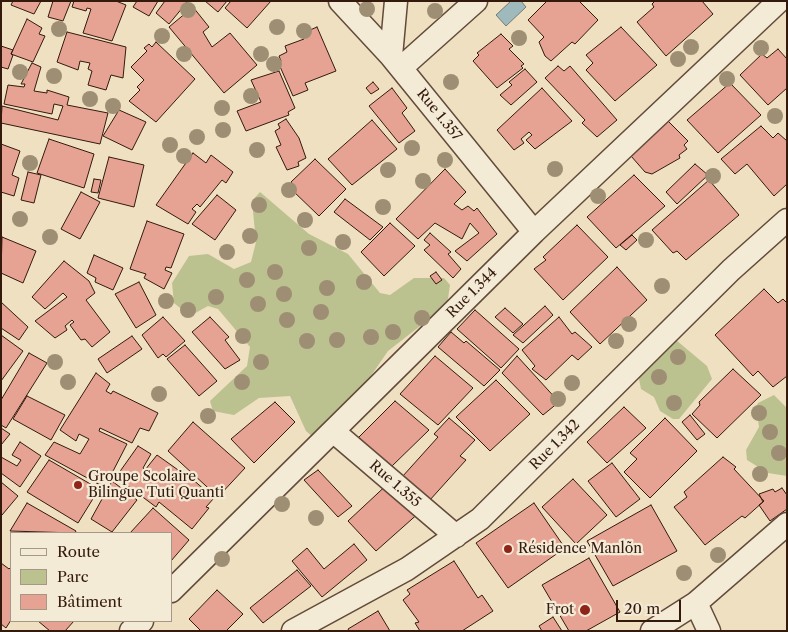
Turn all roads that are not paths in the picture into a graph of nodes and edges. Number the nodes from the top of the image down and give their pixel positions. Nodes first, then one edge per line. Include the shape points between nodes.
1 (340, 1) edge
2 (396, 1) edge
3 (476, 1) edge
4 (779, 1) edge
5 (396, 62) junction
6 (787, 220) edge
7 (534, 232) junction
8 (333, 431) junction
9 (787, 524) edge
10 (456, 536) junction
11 (172, 590) edge
12 (696, 603) junction
13 (141, 622) edge
14 (132, 631) edge
15 (293, 631) edge
16 (652, 631) edge
17 (709, 631) edge

1 - 5 street, Rue 1.357
2 - 5 street
3 - 5 street
4 - 7 street, Rue 1.344
5 - 7 street, Rue 1.357
6 - 10 street, Rue 1.342 via 731,270 480,519
7 - 8 street, Rue 1.344
8 - 10 street, Rue 1.355
8 - 11 street, Rue 1.344
9 - 12 street
10 - 15 street, Rue 1.342 via 407,569
12 - 16 street
12 - 17 street
13 - 14 street

